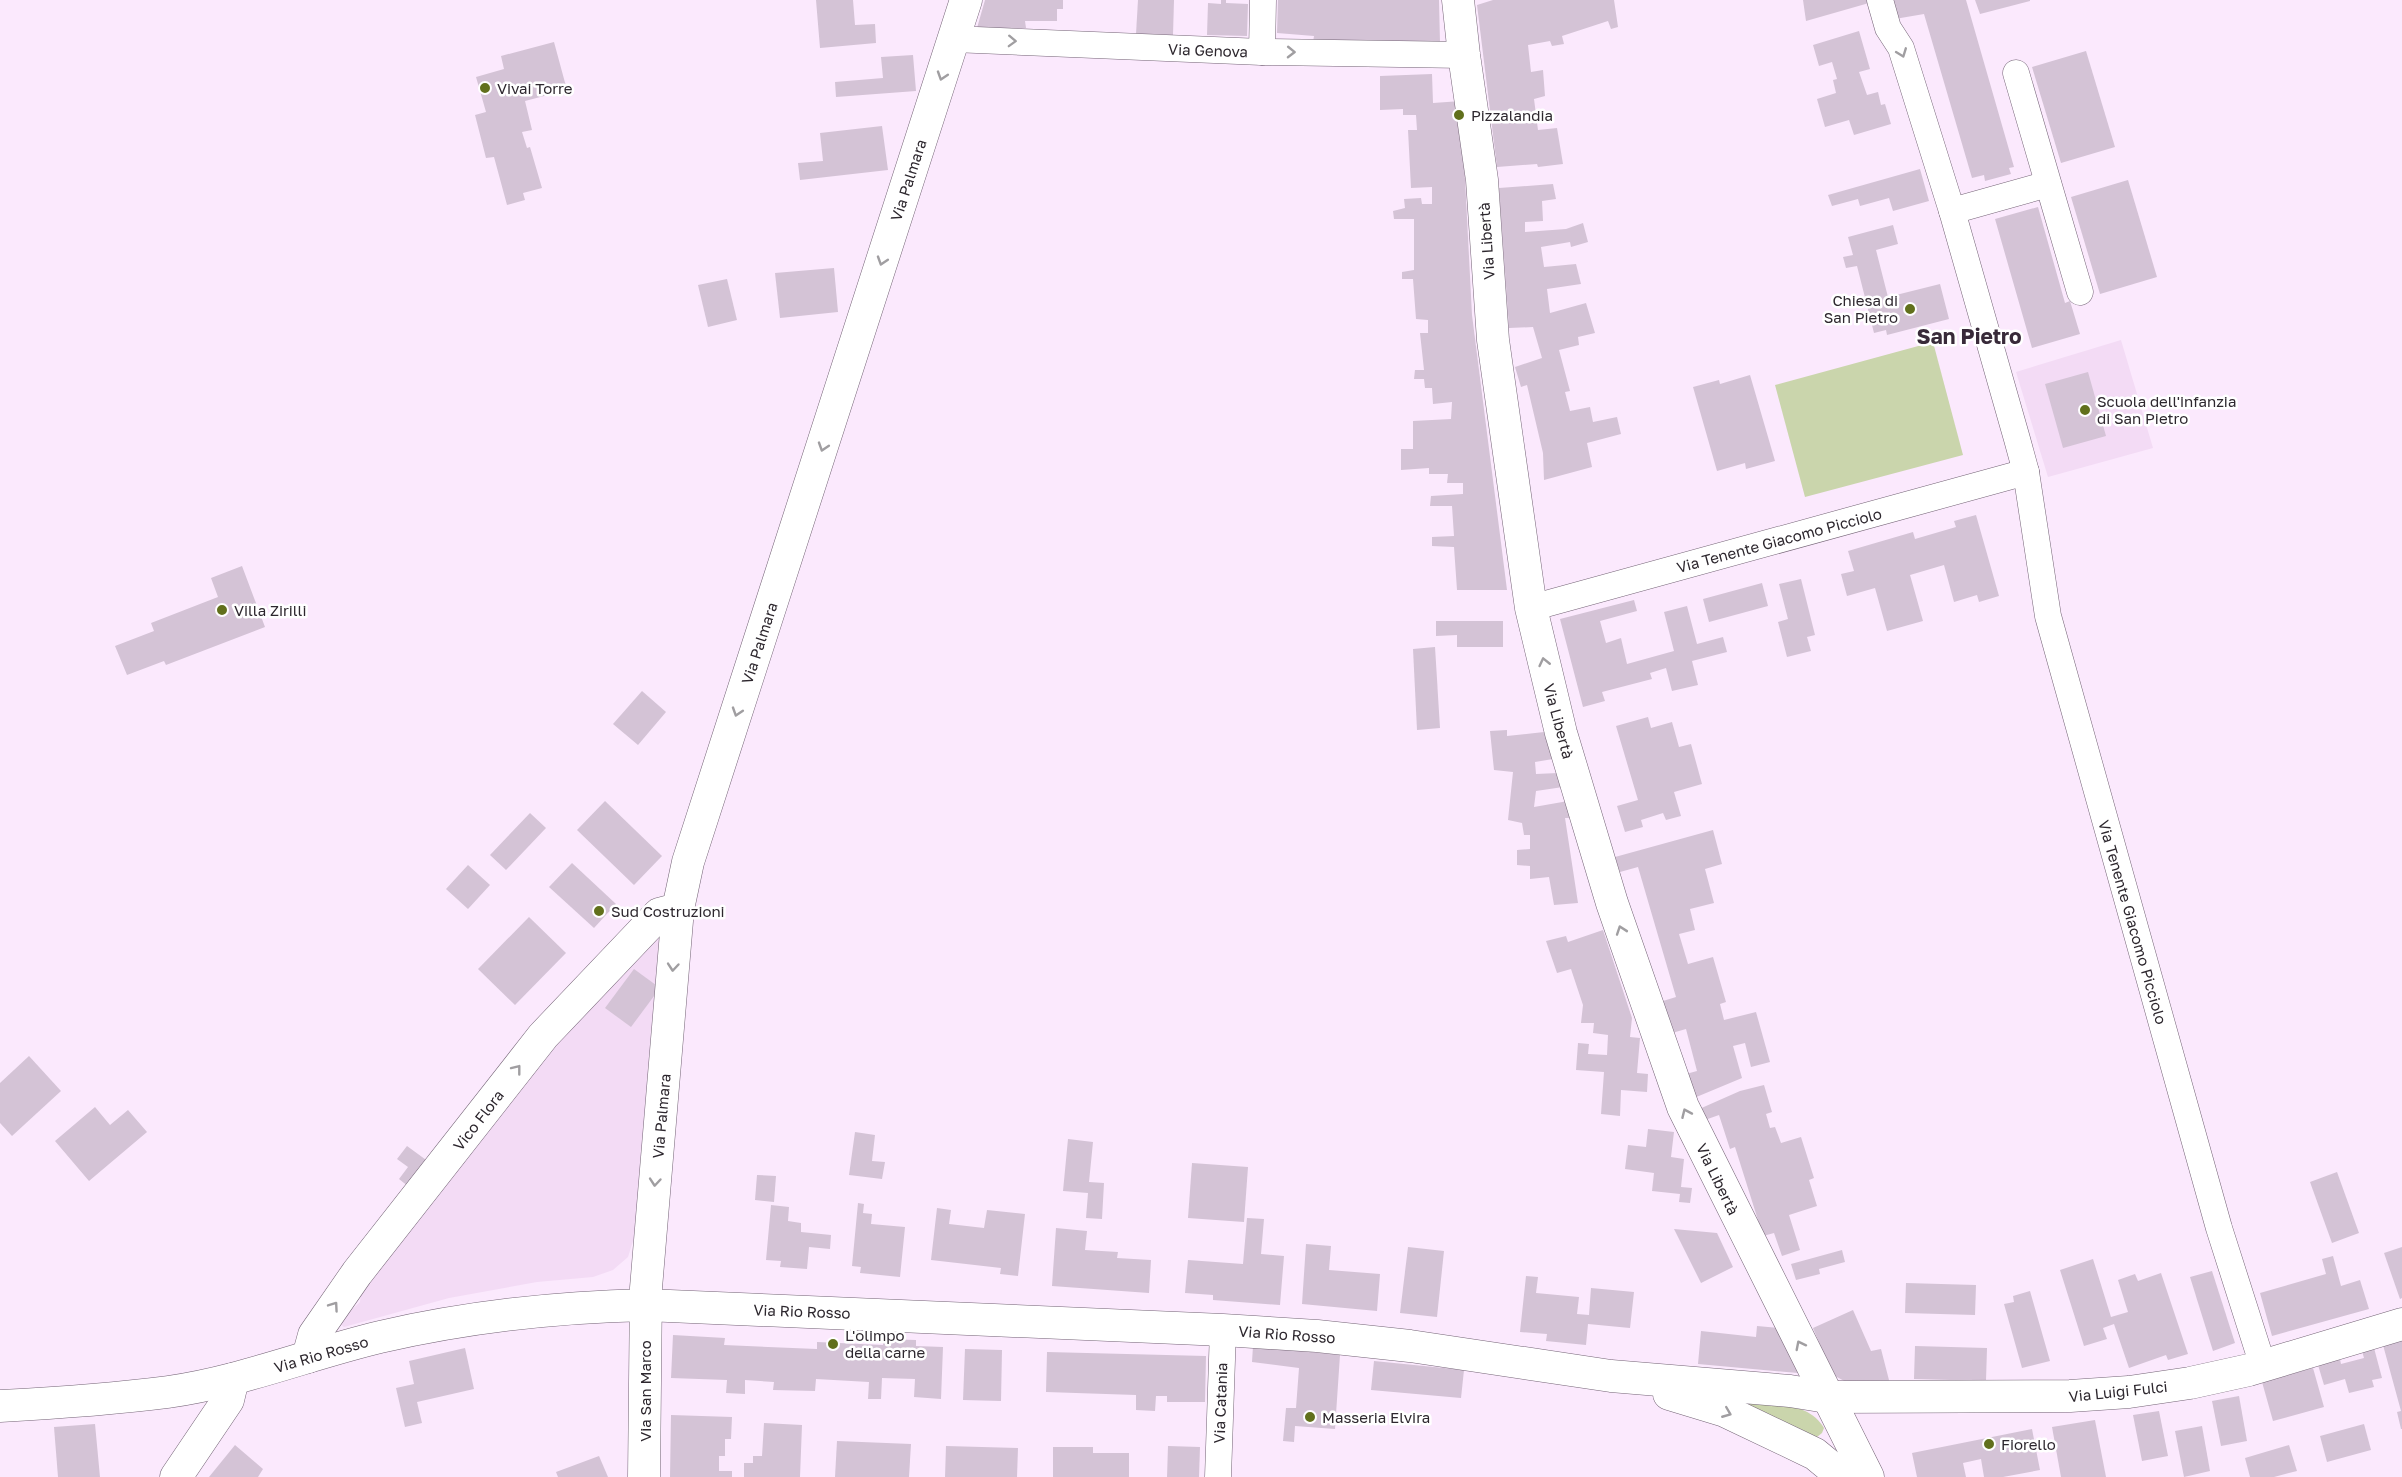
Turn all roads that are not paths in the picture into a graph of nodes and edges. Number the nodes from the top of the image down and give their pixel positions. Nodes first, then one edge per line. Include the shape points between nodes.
1 (966, 0) edge
2 (1263, 0) edge
3 (1458, 0) edge
4 (1880, 0) edge
5 (953, 39) junction
6 (1262, 52) junction
7 (1464, 55) junction
8 (2016, 73) dead end
9 (2048, 184) junction
10 (1952, 211) junction
11 (2080, 292) dead end
12 (2026, 472) junction
13 (1531, 608) junction
14 (678, 909) junction
15 (646, 1305) junction
16 (2402, 1324) edge
17 (1223, 1330) junction
18 (308, 1357) junction
19 (2263, 1366) junction
20 (1611, 1376) junction
21 (232, 1379) junction
22 (1827, 1397) junction
23 (0, 1406) edge
24 (1844, 1431) junction
25 (1815, 1454) junction
26 (176, 1477) edge
27 (644, 1477) edge
28 (1218, 1477) edge
29 (1843, 1477) edge
30 (1868, 1477) edge

1 - 5 street, Via Palmara
2 - 6 street
3 - 7 street, Via Libertà
4 -> 10 street, Via Tenente Giacomo Picciolo via 1888,28 1901,48
5 -> 6 street, Via Genova
5 -> 14 street, Via Palmara via 688,862
6 -> 7 street, Via Genova
7 - 13 street, Via Libertà via 1482,180 1493,340
8 - 9 street
9 - 10 street
9 - 11 street
10 - 12 street, Via Tenente Giacomo Picciolo
12 - 13 street, Via Tenente Giacomo Picciolo
12 - 19 street, Via Tenente Giacomo Picciolo via 2048,616 2219,1228
22 -> 13 street, Via Libertà via 1683,1107 1608,892 1561,733
14 -> 15 street, Via Palmara
18 -> 14 street, Vico Flora via 314,1335 357,1273 543,1036 659,914
15 - 17 street, Via Rio Rosso
15 - 18 street, Via Rio Rosso via 524,1311 378,1338
15 - 27 street, Via San Marco
16 - 19 street, Via Luigi Fulci
17 - 20 street, Via Rio Rosso via 1410,1346
17 - 28 street, Via Catania
18 - 21 street, Via Rio Rosso
19 - 22 street, Via Luigi Fulci via 2190,1383 2117,1393
20 - 22 street, Via Luigi Fulci
20 -> 25 street via 1725,1411
21 - 23 street, Via Rio Rosso via 169,1392
21 - 26 street via 228,1400
22 - 24 street, Via Libertà
24 - 25 street via 1835,1447
24 - 30 street, Via Libertà
25 - 29 street

